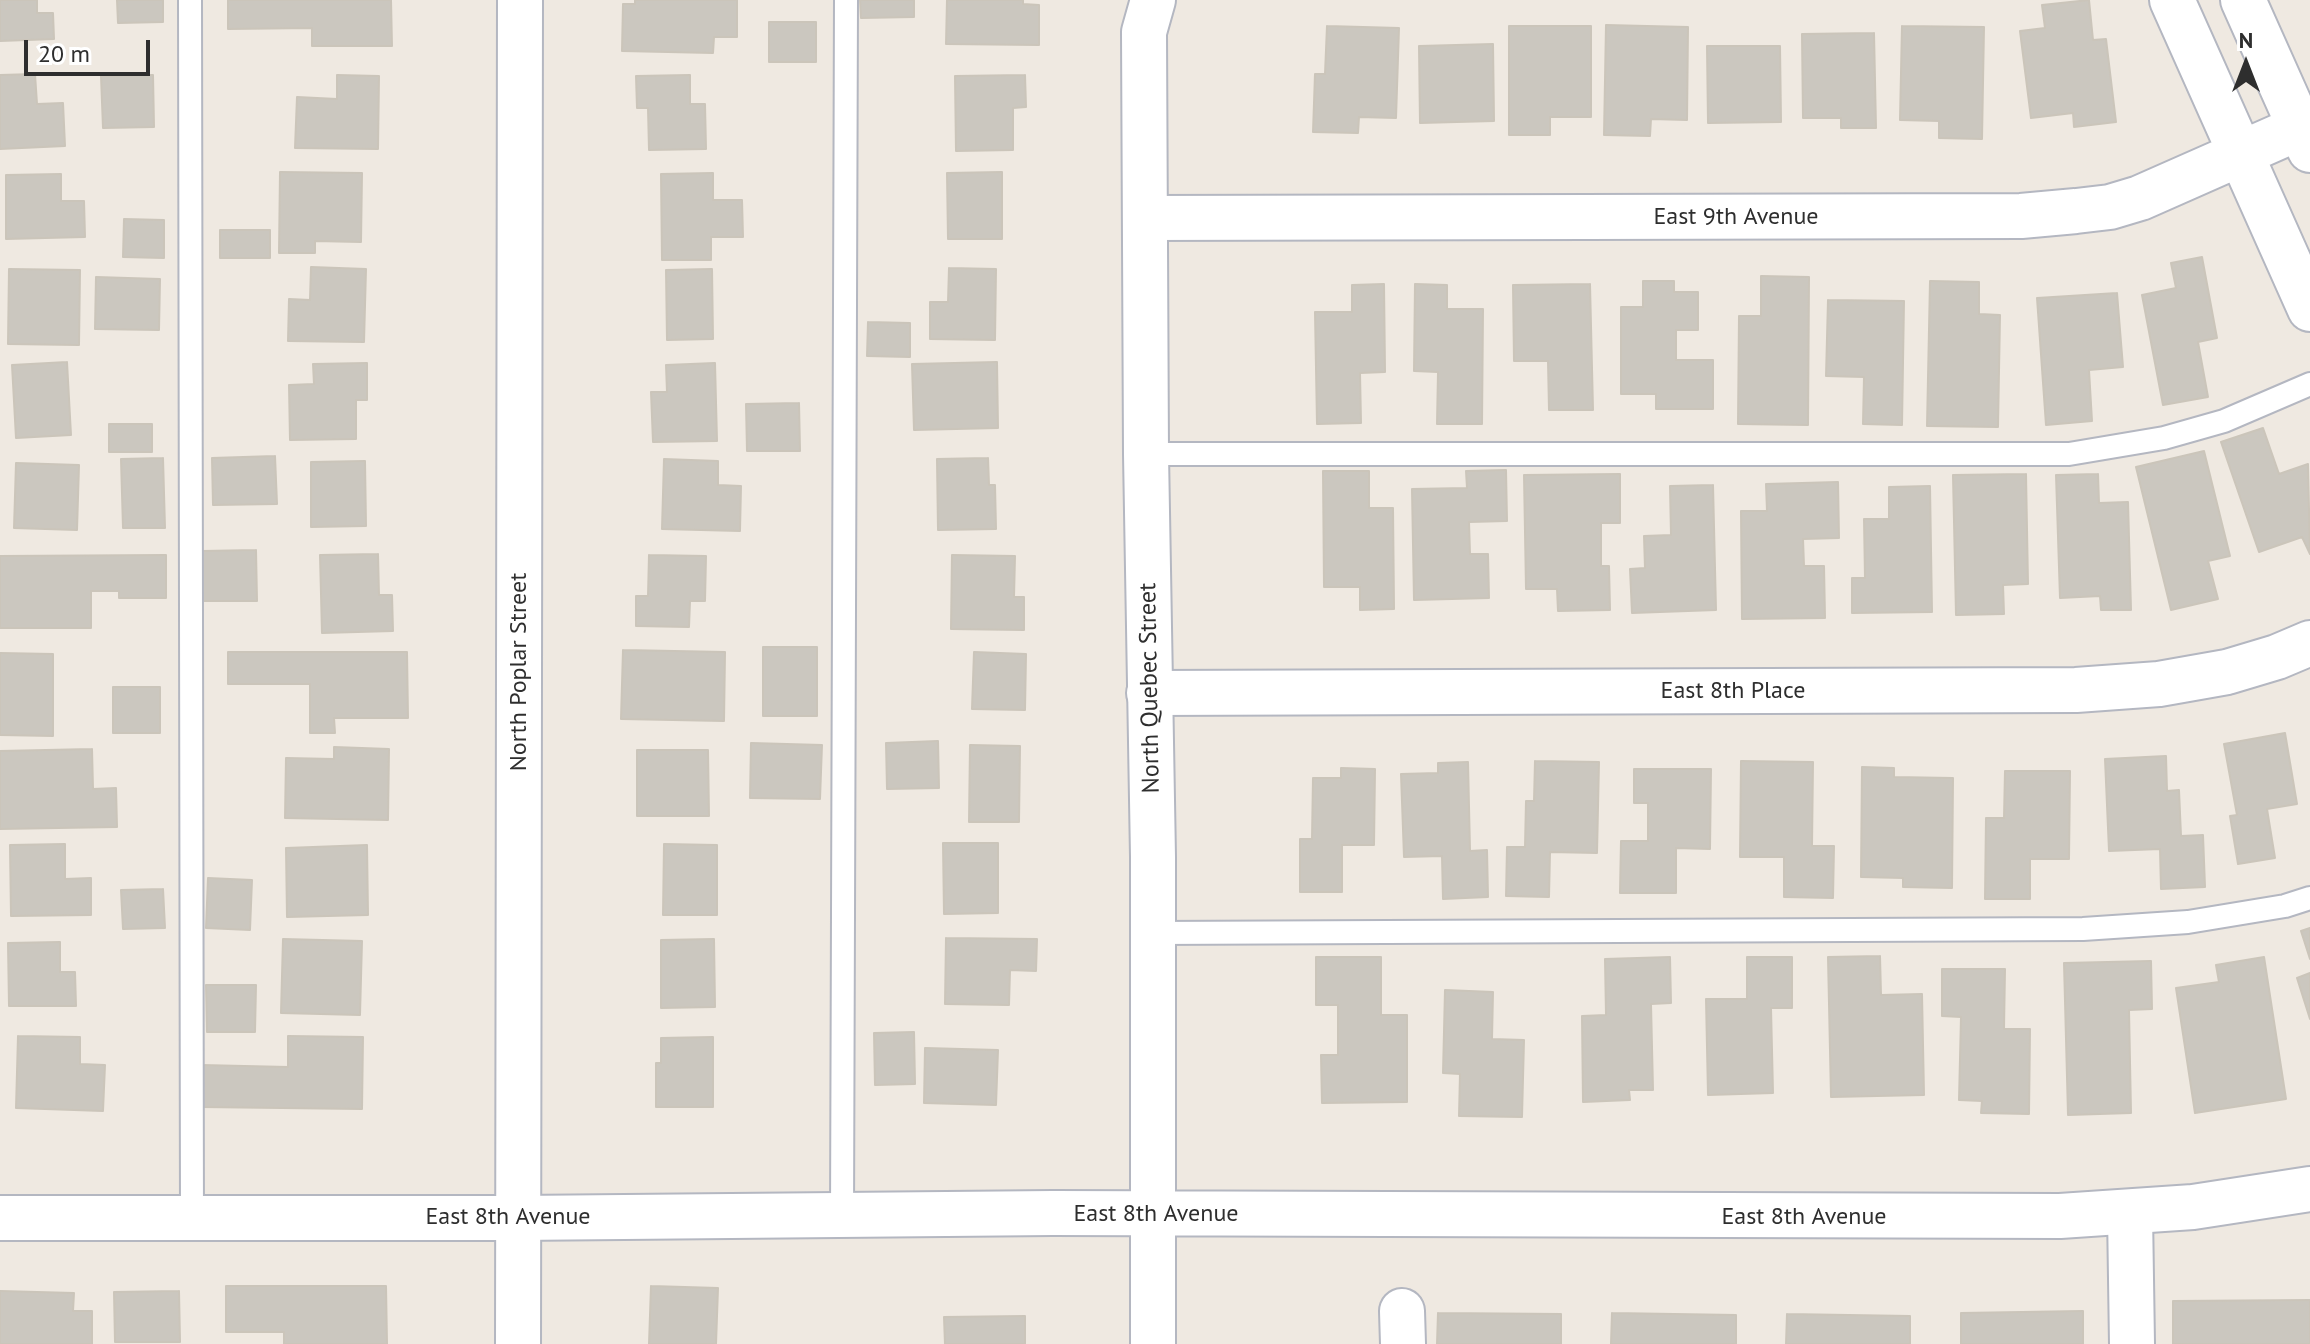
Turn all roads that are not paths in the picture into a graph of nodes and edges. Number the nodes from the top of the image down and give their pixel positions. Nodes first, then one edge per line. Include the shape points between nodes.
1 (190, 0) edge
2 (520, 0) edge
3 (846, 0) edge
4 (2172, 0) edge
5 (2243, 0) edge
6 (1143, 11) edge
7 (2306, 134) edge
8 (2241, 153) junction
9 (1145, 218) junction
10 (2310, 309) edge
11 (2310, 384) edge
12 (1146, 454) junction
13 (2310, 643) edge
14 (1149, 693) junction
15 (2310, 898) edge
16 (1153, 933) junction
17 (2310, 1189) edge
18 (1153, 1213) junction
19 (2130, 1213) junction
20 (842, 1216) junction
21 (0, 1218) edge
22 (192, 1218) junction
23 (517, 1218) junction
24 (518, 1344) edge
25 (1153, 1344) edge
26 (2132, 1344) edge

1 - 22 lane
2 - 23 street, North Poplar Street
3 - 20 lane
4 - 8 street
5 - 7 street
6 - 9 street, North Quebec Street
7 - 8 street, East 9th Avenue
8 - 9 street, East 9th Avenue via 2110,207 2021,216
8 - 10 street
9 - 12 street, North Quebec Street
11 - 12 lane via 2224,421 2164,438 2069,454
12 - 14 street, North Quebec Street
13 - 14 street, East 8th Place via 2227,672 2076,690
14 - 16 street, North Quebec Street
15 - 16 lane via 2188,922 2083,929
16 - 18 street, North Quebec Street
17 - 19 street, East 8th Avenue
18 - 19 street, East 8th Avenue
18 - 20 street, East 8th Avenue
18 - 25 street, North Quebec Street
19 - 26 street
20 - 23 street, East 8th Avenue
21 - 22 street, East 8th Avenue
22 - 23 street, East 8th Avenue
23 - 24 street, North Poplar Street

